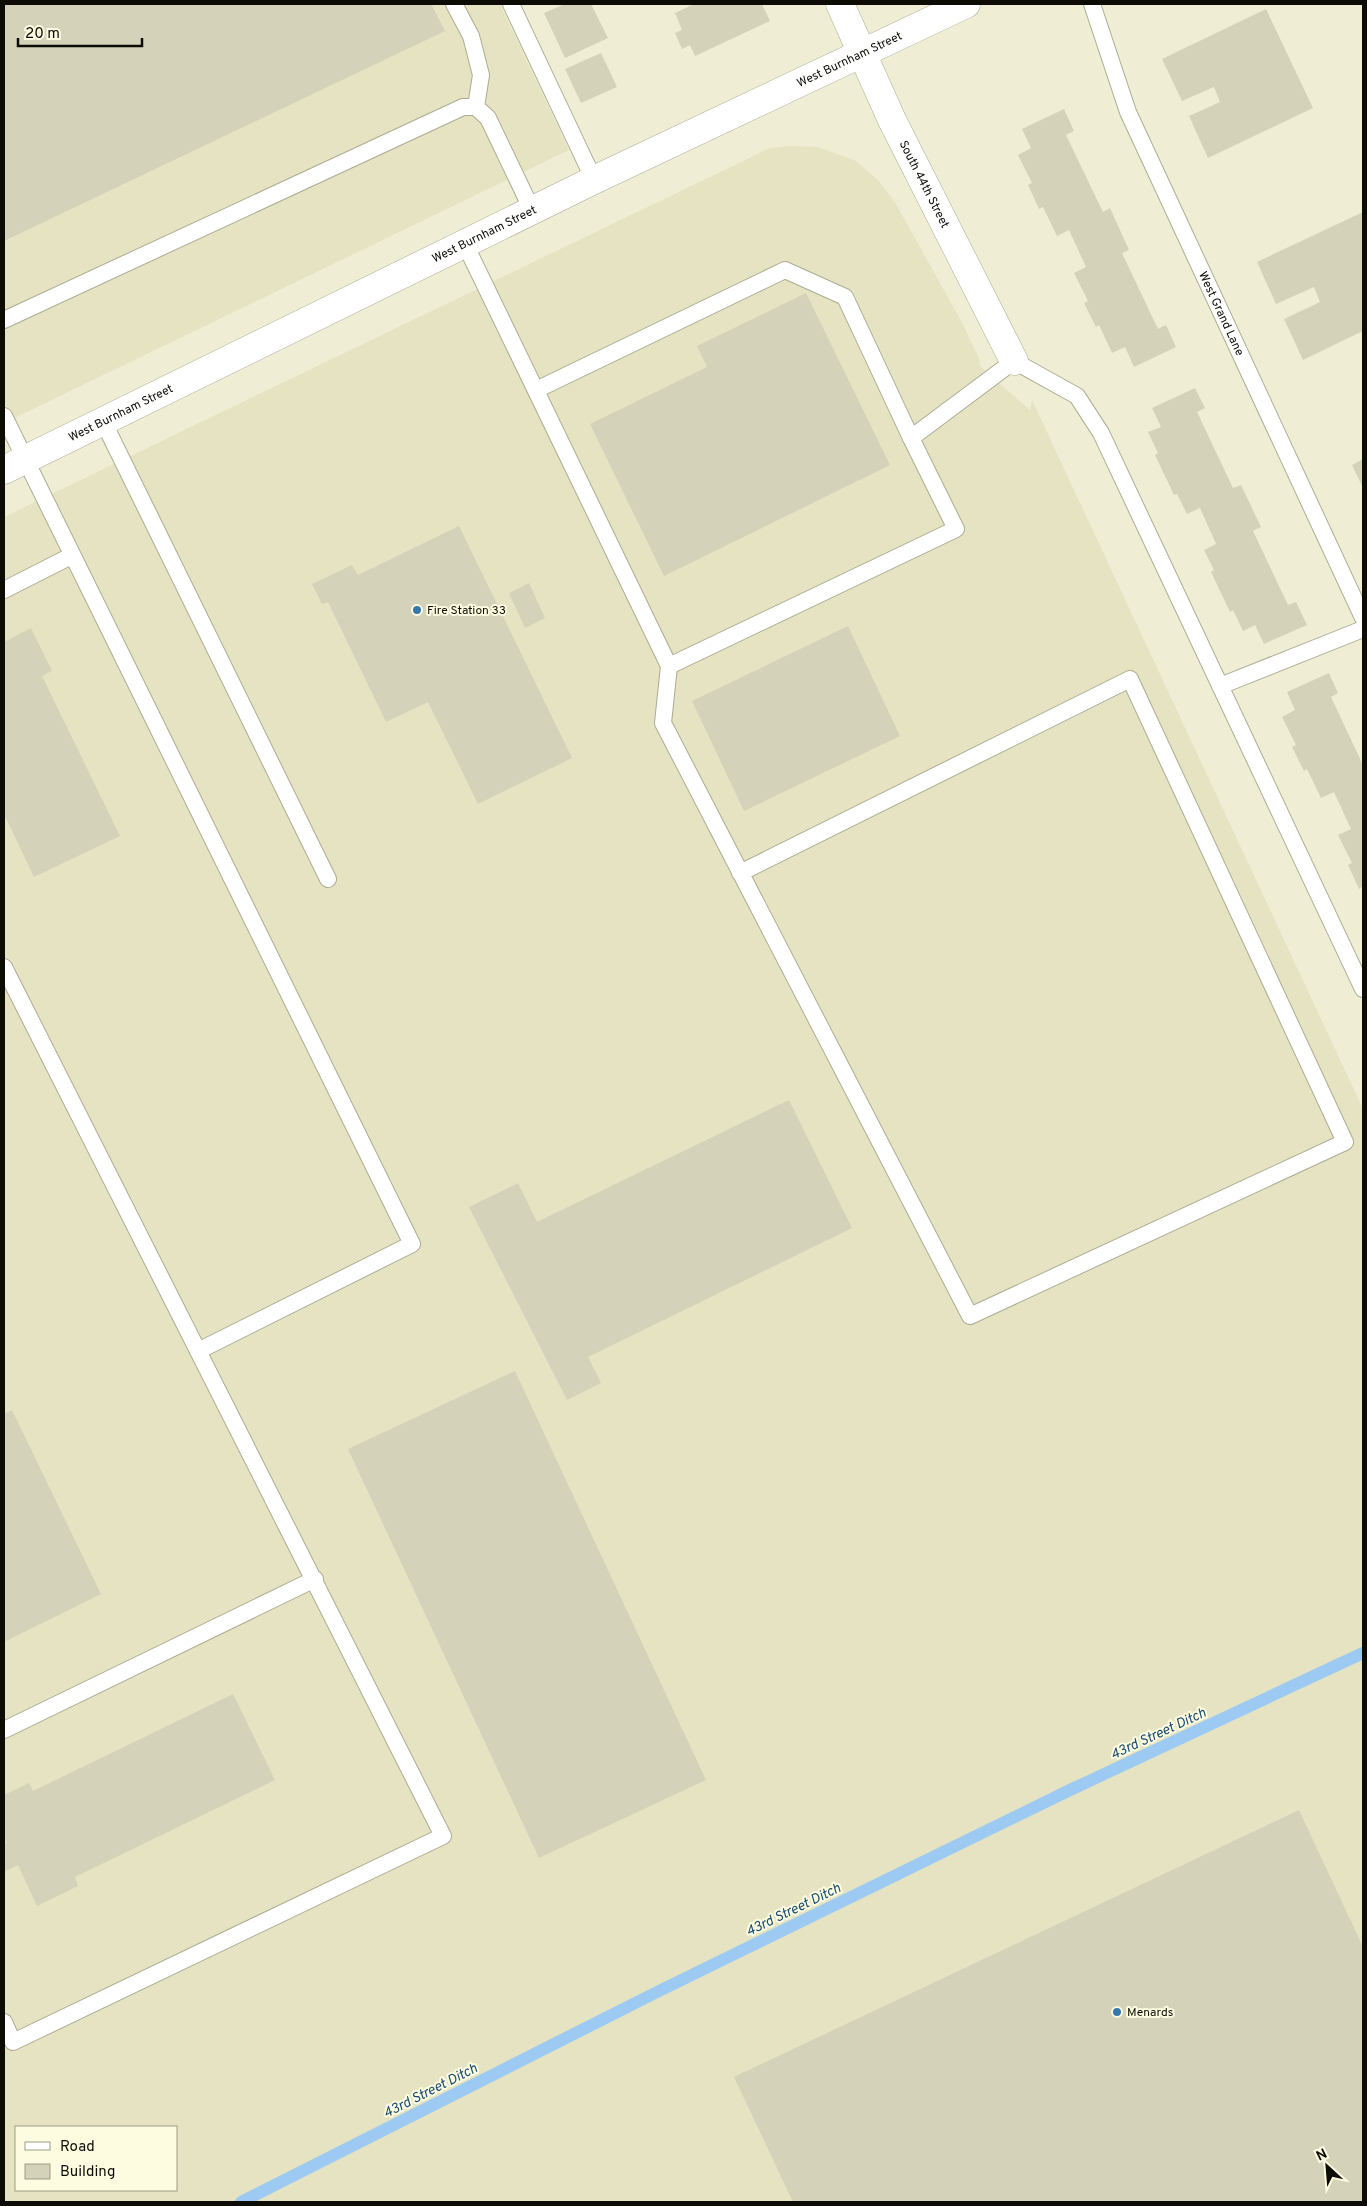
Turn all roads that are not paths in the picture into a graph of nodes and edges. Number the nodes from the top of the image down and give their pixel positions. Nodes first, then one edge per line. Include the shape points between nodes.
1 (454, 4) edge
2 (511, 4) edge
3 (840, 4) edge
4 (966, 4) edge
5 (1092, 4) edge
6 (864, 53) junction
7 (476, 107) junction
8 (594, 180) junction
9 (532, 210) junction
10 (465, 244) junction
11 (4, 320) edge
12 (1014, 362) junction
13 (536, 390) junction
14 (4, 416) edge
15 (103, 421) junction
16 (911, 438) junction
17 (14, 465) edge
18 (71, 556) junction
19 (4, 590) edge
20 (1363, 619) edge
21 (669, 666) junction
22 (1220, 686) junction
23 (740, 873) junction
24 (328, 879) dead end
25 (4, 967) edge
26 (1363, 989) edge
27 (198, 1351) junction
28 (315, 1579) junction
29 (4, 1730) edge
30 (4, 2022) edge

1 - 7 lane via 471,36 481,74
2 - 8 lane
3 - 6 street, South 44th Street
4 - 6 street, West Burnham Street
5 - 20 lane, West Grand Lane via 1128,112
6 - 8 street, West Burnham Street
6 - 12 street, South 44th Street via 892,120
7 - 9 lane via 488,118
7 - 11 lane via 463,107
8 - 9 street, West Burnham Street
9 - 10 street, West Burnham Street
10 - 13 lane
10 - 15 street, West Burnham Street
12 - 16 lane
12 - 22 lane via 1077,396 1087,409
13 - 16 lane via 785,270 845,298
13 - 21 lane
14 - 17 lane
15 - 17 street, West Burnham Street
15 - 24 lane
16 - 21 lane via 956,529
17 - 18 lane
18 - 19 lane
18 - 27 lane via 412,1244
20 - 22 lane
21 - 23 lane via 663,723
22 - 26 lane
23 - 23 lane via 970,1316 1345,1142 1130,679
25 - 27 lane
27 - 28 lane
28 - 29 lane
28 - 30 lane via 443,1836 14,2042

